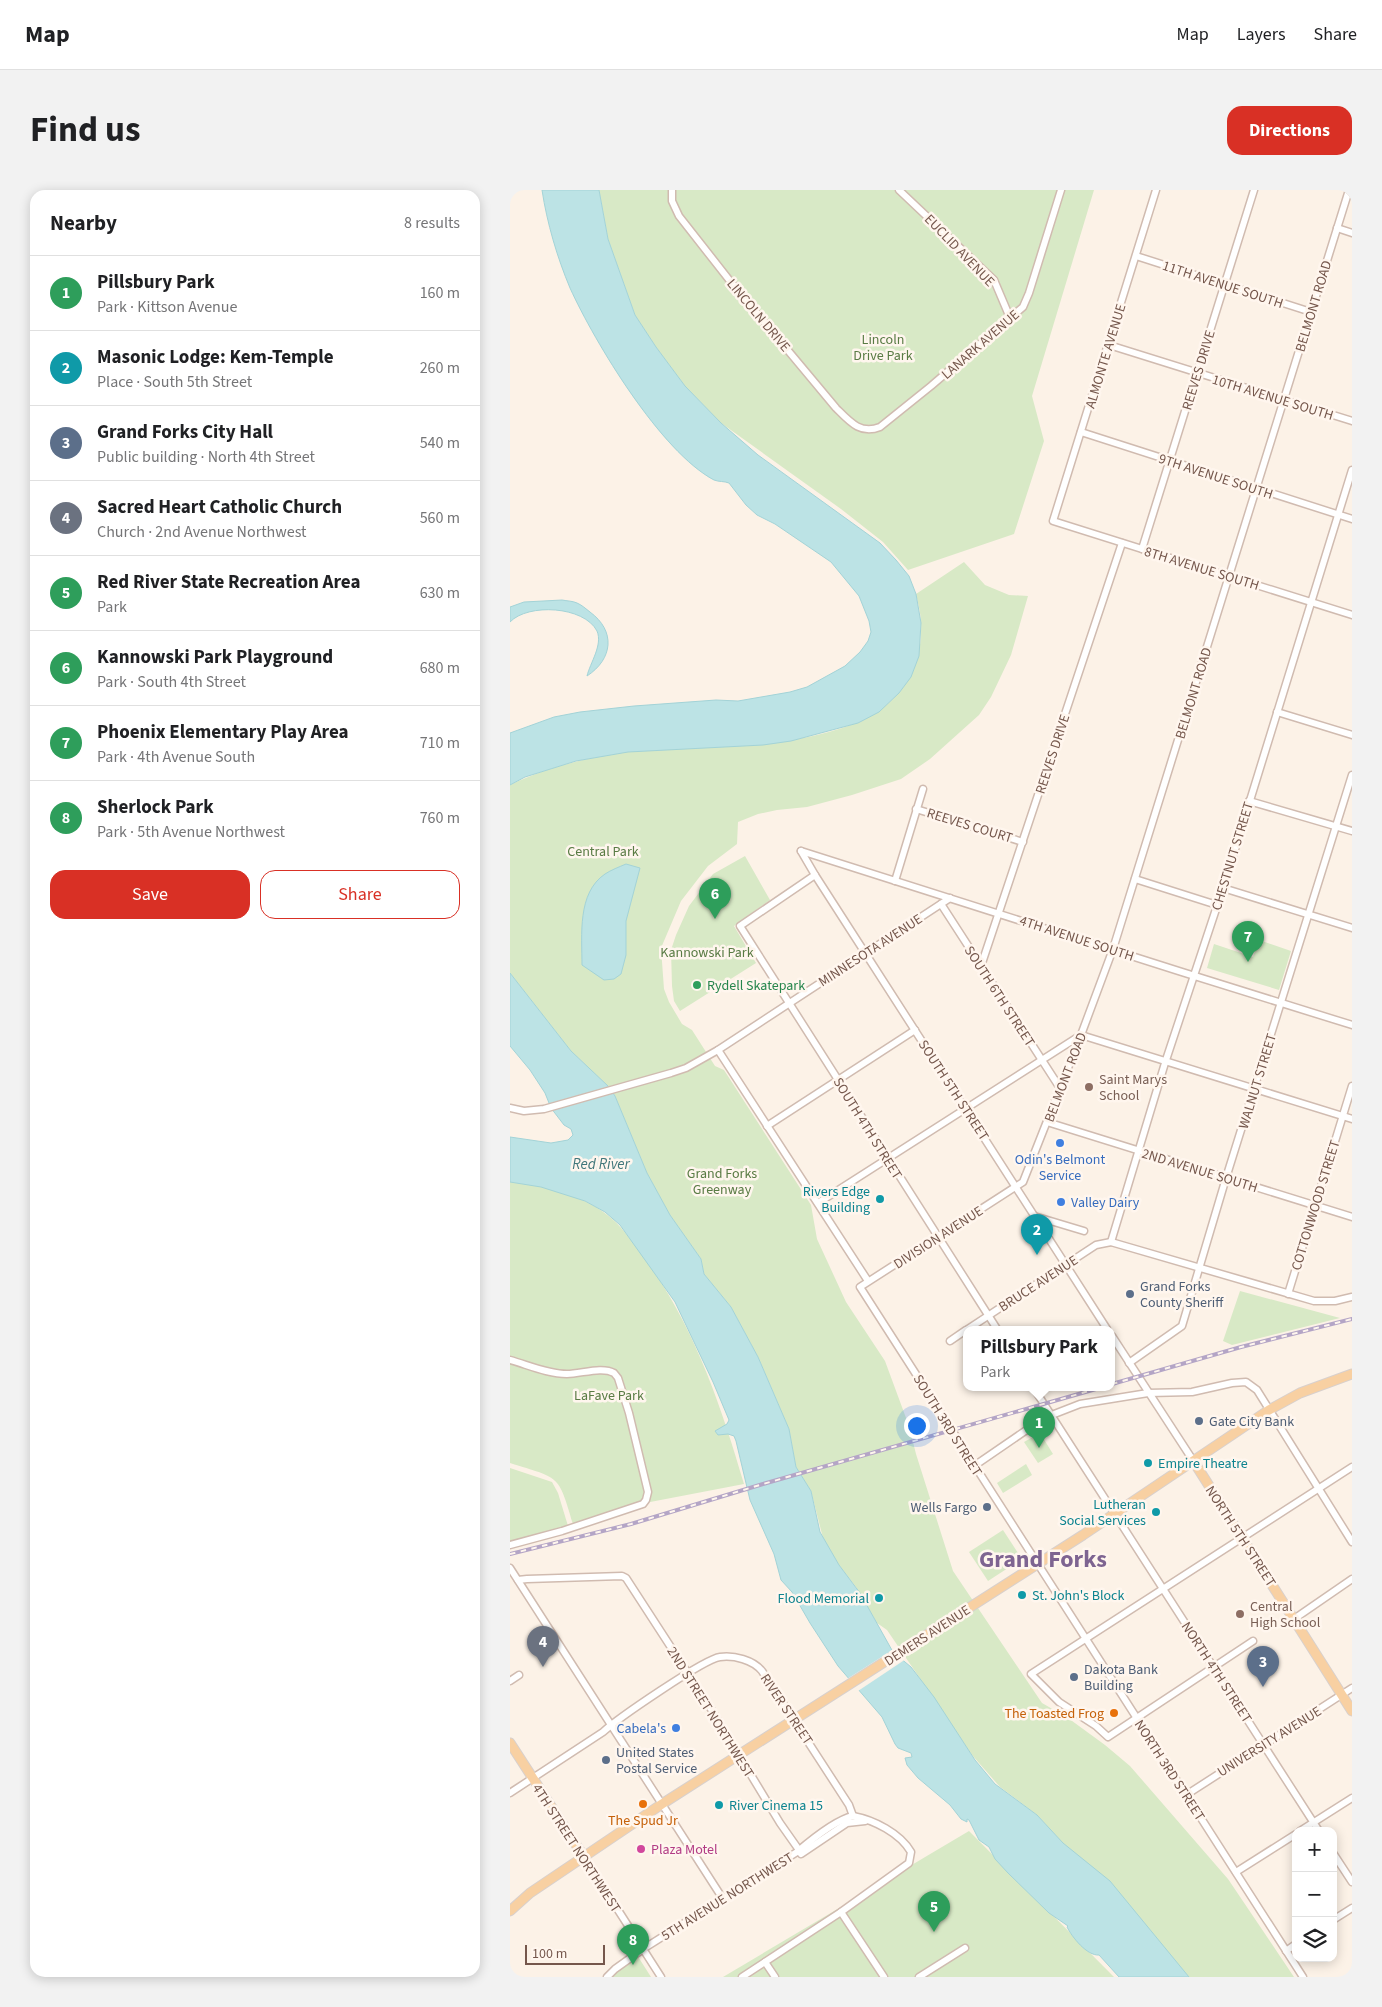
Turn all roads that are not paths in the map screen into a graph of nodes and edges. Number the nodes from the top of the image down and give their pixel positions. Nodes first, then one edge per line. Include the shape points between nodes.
1 (672, 190) edge
2 (898, 190) edge
3 (1061, 190) edge
4 (1156, 190) edge
5 (1254, 190) edge
6 (1349, 190) edge
7 (1337, 228) junction
8 (1352, 233) edge
9 (1136, 256) junction
10 (1224, 284) junction
11 (1311, 312) junction
12 (1012, 317) junction
13 (1109, 344) junction
14 (1197, 373) junction
15 (1284, 400) junction
16 (1352, 421) edge
17 (862, 429) joint
18 (1081, 432) junction
19 (1170, 461) junction
20 (1352, 470) edge
21 (1256, 489) junction
22 (1338, 515) junction
23 (1352, 518) edge
24 (1053, 521) joint
25 (1122, 543) junction
26 (1142, 549) junction
27 (1229, 577) junction
28 (1312, 602) junction
29 (1352, 615) edge
30 (1277, 712) junction
31 (1352, 734) edge
32 (1352, 775) edge
33 (923, 789) dead end
34 (1249, 800) junction
35 (916, 809) junction
36 (1336, 826) junction
37 (1352, 831) edge
38 (1023, 842) junction
39 (801, 851) joint
40 (815, 875) junction
41 (1135, 879) junction
42 (895, 881) junction
43 (1223, 888) junction
44 (950, 898) junction
45 (941, 904) junction
46 (1217, 905) junction
47 (998, 914) junction
48 (1309, 915) junction
49 (1352, 928) edge
50 (1113, 949) junction
51 (865, 953) junction
52 (981, 966) junction
53 (1192, 976) junction
54 (788, 1003) junction
55 (1281, 1003) junction
56 (1352, 1025) edge
57 (915, 1030) junction
58 (1081, 1035) junction
59 (718, 1050) junction
60 (1041, 1060) junction
61 (1165, 1063) junction
62 (838, 1081) junction
63 (1352, 1086) edge
64 (1060, 1088) junction
65 (1254, 1090) junction
66 (510, 1108) edge
67 (965, 1108) junction
68 (1343, 1116) junction
69 (1352, 1119) edge
70 (1047, 1122) junction
71 (768, 1126) junction
72 (1139, 1151) junction
73 (888, 1159) junction
74 (1226, 1178) junction
75 (1016, 1187) junction
76 (818, 1203) junction
77 (1315, 1205) junction
78 (1034, 1216) junction
79 (1352, 1217) edge
80 (1084, 1231) dead end
81 (938, 1237) junction
82 (1111, 1242) junction
83 (1065, 1265) junction
84 (1200, 1267) junction
85 (868, 1281) junction
86 (860, 1287) joint
87 (1288, 1294) junction
88 (1352, 1297) edge
89 (988, 1316) junction
90 (973, 1326) edge
91 (994, 1326) edge
92 (1105, 1326) edge
93 (963, 1332) edge
94 (950, 1340) dead end
95 (1115, 1341) edge
96 (510, 1360) edge
97 (1129, 1363) junction
98 (1352, 1374) edge
99 (1036, 1391) edge
100 (1148, 1393) junction
101 (1269, 1410) junction
102 (1051, 1414) junction
103 (1194, 1462) junction
104 (974, 1466) junction
105 (1352, 1467) edge
106 (1318, 1490) junction
107 (1115, 1513) junction
108 (1242, 1539) junction
109 (1352, 1542) edge
110 (510, 1545) edge
111 (1037, 1563) junction
112 (510, 1568) edge
113 (1352, 1578) edge
114 (518, 1580) junction
115 (1163, 1590) junction
116 (1294, 1619) junction
117 (1086, 1639) junction
118 (1253, 1641) dead end
119 (1214, 1666) junction
120 (688, 1674) junction
121 (519, 1675) dead end
122 (510, 1681) edge
123 (1352, 1688) edge
124 (1341, 1695) junction
125 (1352, 1711) edge
126 (1136, 1717) junction
127 (795, 1720) junction
128 (610, 1726) junction
129 (510, 1743) edge
130 (1263, 1744) junction
131 (738, 1756) junction
132 (532, 1778) junction
133 (510, 1793) edge
134 (1186, 1795) junction
135 (1352, 1798) edge
136 (662, 1804) junction
137 (853, 1816) junction
138 (869, 1821) junction
139 (1314, 1822) junction
140 (1306, 1827) edge
141 (1317, 1827) edge
142 (1292, 1837) edge
143 (800, 1852) junction
144 (584, 1858) junction
145 (1337, 1859) edge
146 (1236, 1872) junction
147 (1352, 1882) edge
148 (723, 1899) junction
149 (1352, 1908) edge
150 (510, 1909) edge
151 (842, 1912) junction
152 (1337, 1917) edge
153 (1292, 1946) edge
154 (965, 1948) dead end
155 (643, 1949) junction
156 (1286, 1950) junction
157 (764, 1962) junction
158 (607, 1977) edge
159 (661, 1977) edge
160 (742, 1977) edge
161 (774, 1977) edge
162 (884, 1977) edge
163 (919, 1977) edge
164 (1303, 1977) edge

1 - 17 street, LINCOLN DRIVE via 672,202 679,216 730,281 836,408
2 - 12 street, EUCLID AVENUE via 994,280
3 - 12 street, LANARK AVENUE via 1029,293 1023,307
4 - 9 street, ALMONTE AVENUE
5 - 10 street, REEVES DRIVE
6 - 7 street, BELMONT ROAD
7 - 8 street
7 - 11 street, BELMONT ROAD
9 - 10 street, 11TH AVENUE SOUTH
9 - 13 street, ALMONTE AVENUE
10 - 11 street, 11TH AVENUE SOUTH
10 - 14 street, REEVES DRIVE
11 - 15 street, BELMONT ROAD
12 - 17 street, LANARK AVENUE via 880,428
13 - 14 street, 10TH AVENUE SOUTH
13 - 18 street, ALMONTE AVENUE
14 - 15 street, 10TH AVENUE SOUTH
14 - 19 street, REEVES DRIVE
15 - 16 street, 10TH AVENUE SOUTH
15 - 21 street, BELMONT ROAD
18 - 19 street, 9TH AVENUE SOUTH
18 - 24 street, ALMONTE AVENUE
19 - 21 street, 9TH AVENUE SOUTH
19 - 26 street, REEVES DRIVE
20 - 22 street, CHESTNUT STREET
21 - 22 street, 9TH AVENUE SOUTH
21 - 27 street, BELMONT ROAD
22 - 23 street, 9TH AVENUE SOUTH
22 - 28 street, CHESTNUT STREET
24 - 25 street, 8TH AVENUE SOUTH
25 - 26 street, 8TH AVENUE SOUTH
25 - 38 street, REEVES DRIVE
26 - 27 street, 8TH AVENUE SOUTH
27 - 28 street, 8TH AVENUE SOUTH
27 - 41 street, BELMONT ROAD
28 - 29 street, 8TH AVENUE SOUTH
28 - 30 street, CHESTNUT STREET
30 - 31 street
30 - 34 street, CHESTNUT STREET
32 - 36 street, WALNUT STREET
33 - 35 street
34 - 36 street
34 - 43 street, CHESTNUT STREET
35 - 38 street, REEVES COURT
35 - 42 street
36 - 37 street
36 - 48 street, WALNUT STREET
38 - 47 street, REEVES DRIVE
39 - 40 street, SOUTH 5TH STREET
39 - 42 street, 4TH AVENUE SOUTH
40 - 51 street, SOUTH 5TH STREET
40 - 54 street, SOUTH 4TH STREET via 740,926
41 - 46 street
41 - 50 street, BELMONT ROAD
42 - 44 street, 4TH AVENUE SOUTH
43 - 46 street, CHESTNUT STREET
43 - 48 street
44 - 45 street, MINNESOTA AVENUE
44 - 47 street, 4TH AVENUE SOUTH
45 - 51 street, MINNESOTA AVENUE
45 - 52 street, SOUTH 6TH STREET
46 - 53 street, CHESTNUT STREET
47 - 50 street, 4TH AVENUE SOUTH
47 - 52 street, REEVES DRIVE
48 - 49 street
48 - 55 street, WALNUT STREET
50 - 53 street, 4TH AVENUE SOUTH
50 - 58 street, BELMONT ROAD
51 - 54 street, MINNESOTA AVENUE
51 - 57 street, SOUTH 5TH STREET
52 - 60 street, SOUTH 6TH STREET
53 - 55 street, 4TH AVENUE SOUTH
53 - 61 street, CHESTNUT STREET
54 - 59 street, MINNESOTA AVENUE
54 - 62 street, SOUTH 4TH STREET
55 - 56 street, 4TH AVENUE SOUTH
55 - 65 street, WALNUT STREET
57 - 62 street
57 - 67 street, SOUTH 5TH STREET
58 - 60 street
58 - 61 street
58 - 64 street, BELMONT ROAD
59 - 66 street, MINNESOTA AVENUE via 686,1068 544,1109 524,1111
59 - 71 street
60 - 64 street, SOUTH 6TH STREET
60 - 67 street
61 - 65 street
61 - 72 street, CHESTNUT STREET
62 - 71 street
62 - 73 street, SOUTH 4TH STREET
63 - 68 street, COTTONWOOD STREET
64 - 70 street, BELMONT ROAD
65 - 68 street
65 - 74 street, WALNUT STREET
67 - 73 street
67 - 75 street, SOUTH 5TH STREET
68 - 69 street
68 - 77 street, COTTONWOOD STREET
70 - 72 street, 2ND AVENUE SOUTH
70 - 75 street, BELMONT ROAD via 1023,1182
71 - 76 street
72 - 74 street, 2ND AVENUE SOUTH
72 - 82 street, CHESTNUT STREET
73 - 76 street
73 - 81 street, SOUTH 4TH STREET
74 - 77 street, 2ND AVENUE SOUTH
74 - 84 street, WALNUT STREET
75 - 78 street, SOUTH 5TH STREET
75 - 81 street, DIVISION AVENUE
76 - 85 street
77 - 79 street, 2ND AVENUE SOUTH
77 - 87 street, COTTONWOOD STREET
78 - 80 street
78 - 83 street, SOUTH 5TH STREET
81 - 85 street, DIVISION AVENUE
81 - 89 street, SOUTH 4TH STREET
82 - 83 street, BRUCE AVENUE via 1096,1245
82 - 84 street
83 - 89 street, BRUCE AVENUE
83 - 92 street, SOUTH 5TH STREET
84 - 87 street
84 - 97 street, WALNUT STREET via 1182,1326
85 - 86 street, DIVISION AVENUE
86 - 104 street, SOUTH 3RD STREET
87 - 88 street via 1314,1302 1335,1302
89 - 90 street, BRUCE AVENUE
89 - 91 street, SOUTH 4TH STREET
93 - 94 street, BRUCE AVENUE
95 - 97 street
96 - 110 street via 559,1373 611,1371 618,1378 648,1496 643,1504
97 - 100 street
98 - 101 main road, DEMERS AVENUE via 1300,1393
99 - 102 street
100 - 101 street via 1192,1392 1246,1382 1257,1390
100 - 102 street via 1095,1400
100 - 103 street
101 - 103 main road, DEMERS AVENUE
101 - 106 street
102 - 104 street
102 - 107 street
103 - 107 main road, DEMERS AVENUE
103 - 108 main road, NORTH 5TH STREET
104 - 111 street, SOUTH 3RD STREET
105 - 106 street
106 - 108 street
106 - 109 street
107 - 111 main road, DEMERS AVENUE
107 - 115 street, NORTH 4TH STREET
108 - 115 street
108 - 116 main road, NORTH 5TH STREET
111 - 117 street, NORTH 3RD STREET
111 - 127 main road, DEMERS AVENUE
112 - 114 street
113 - 116 street
114 - 120 street, 2ND STREET NORTHWEST via 626,1578
114 - 128 street
115 - 117 street
115 - 119 street, NORTH 4TH STREET
116 - 124 main road, NORTH 5TH STREET
117 - 126 street, NORTH 3RD STREET
117 - 126 street via 1031,1674 1059,1702 1108,1737
118 - 119 street
119 - 126 street
119 - 130 street, NORTH 4TH STREET
120 - 127 street, RIVER STREET via 719,1657 750,1661 762,1671
120 - 128 street, RIVER STREET
120 - 131 street, 2ND STREET NORTHWEST
121 - 122 street
123 - 124 street, UNIVERSITY AVENUE
124 - 125 main road, NORTH 5TH STREET
124 - 130 street, UNIVERSITY AVENUE
126 - 134 street, NORTH 3RD STREET
127 - 131 main road, DEMERS AVENUE
127 - 137 street, RIVER STREET
128 - 132 street, RIVER STREET
128 - 136 street
129 - 132 main road, 4TH STREET NORTHWEST
130 - 134 street, UNIVERSITY AVENUE
130 - 139 street, NORTH 4TH STREET
131 - 136 main road, DEMERS AVENUE
131 - 143 street, 2ND STREET NORTHWEST
132 - 133 street, RIVER STREET
132 - 144 main road, 4TH STREET NORTHWEST
134 - 146 street, NORTH 3RD STREET
135 - 139 street
136 - 144 main road, DEMERS AVENUE
136 - 148 street
137 - 138 street
137 - 143 street via 806,1843
138 - 143 street via 847,1823
138 - 151 street via 908,1847 909,1863
139 - 140 street
139 - 141 street, NORTH 4TH STREET
142 - 146 street
143 - 148 street, 5TH AVENUE NORTHWEST
144 - 150 main road, DEMERS AVENUE
144 - 155 street, 4TH STREET NORTHWEST
145 - 147 street
146 - 156 street, NORTH 3RD STREET
148 - 155 street, 5TH AVENUE NORTHWEST
149 - 152 street
151 - 157 street
151 - 162 street
153 - 156 street
154 - 163 street
155 - 158 street, 5TH AVENUE NORTHWEST
155 - 159 street, 4TH STREET NORTHWEST
156 - 164 street, NORTH 3RD STREET
157 - 160 street
157 - 161 street

